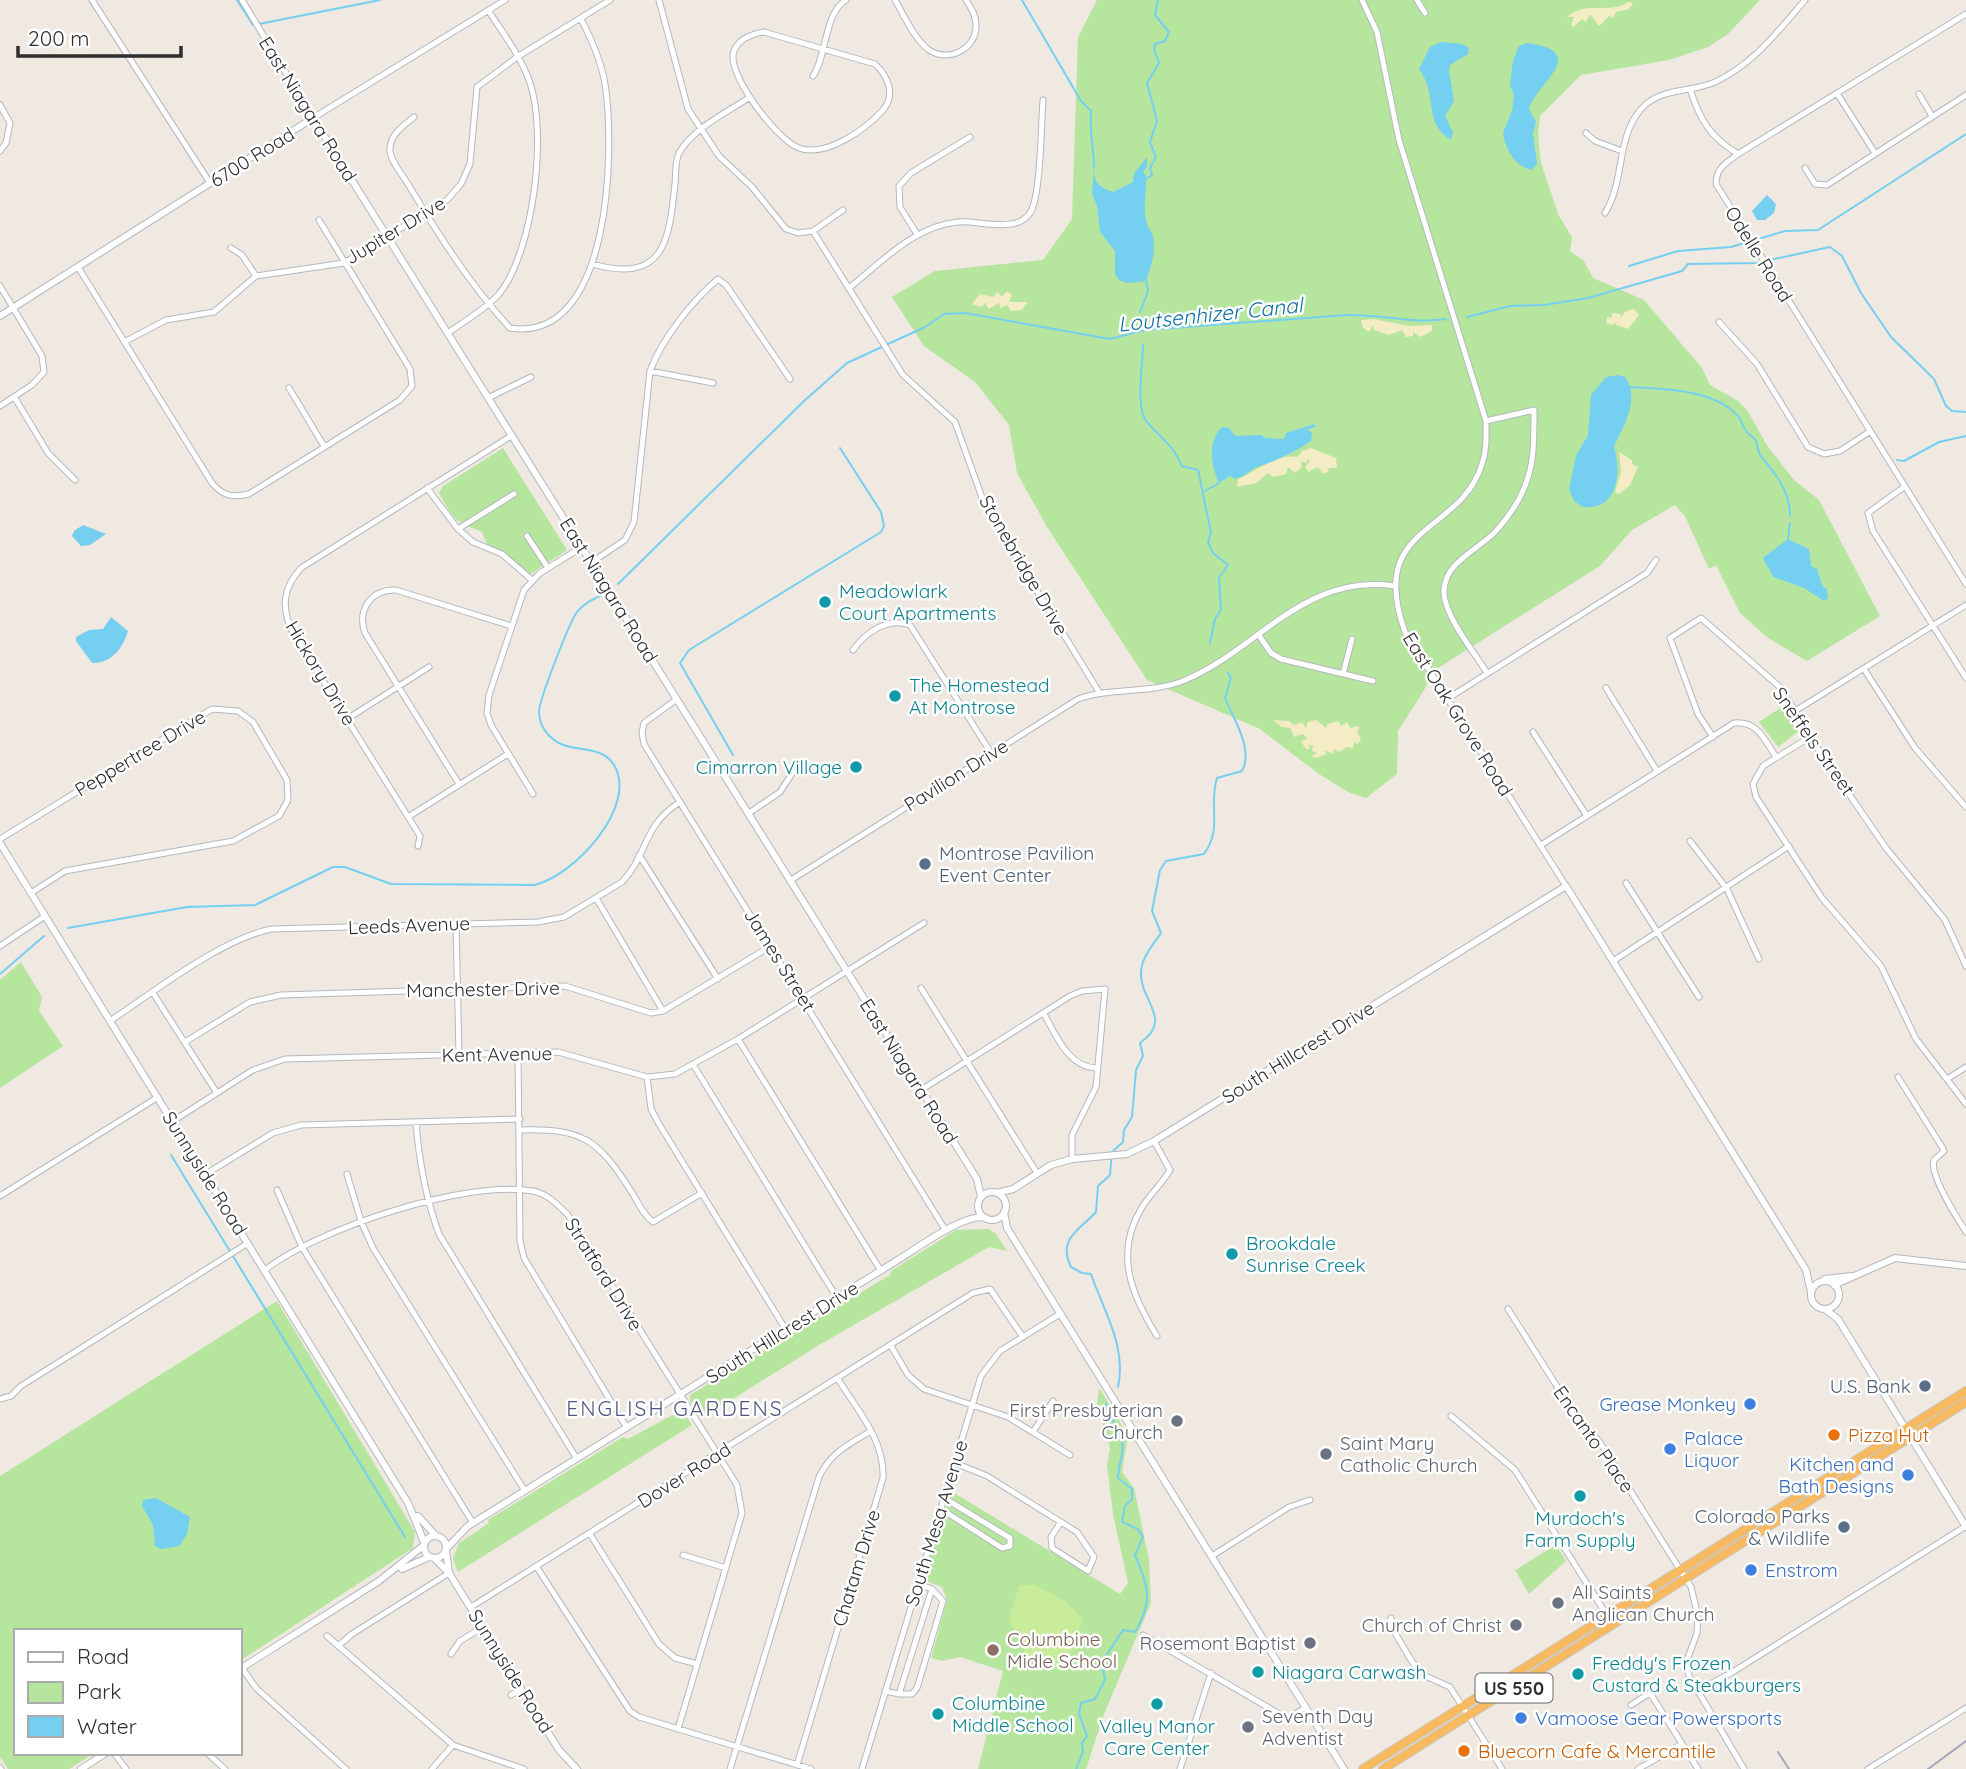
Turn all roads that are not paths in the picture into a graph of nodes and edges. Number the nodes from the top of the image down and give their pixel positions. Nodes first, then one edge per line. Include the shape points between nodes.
1 (92, 0) edge
2 (242, 0) edge
3 (505, 0) edge
4 (610, 0) edge
5 (659, 0) edge
6 (846, 0) edge
7 (895, 0) edge
8 (966, 0) edge
9 (1363, 0) edge
10 (1417, 0) edge
11 (1805, 0) edge
12 (488, 10) junction
13 (1425, 13) dead end
14 (1966, 14) edge
15 (581, 19) junction
16 (825, 50) junction
17 (517, 57) junction
18 (813, 76) dead end
19 (1690, 89) junction
20 (1919, 94) dead end
21 (1838, 95) junction
22 (1966, 95) edge
23 (750, 97) junction
24 (1043, 100) dead end
25 (0, 105) edge
26 (1932, 116) junction
27 (414, 117) dead end
28 (313, 118) junction
29 (702, 130) junction
30 (1586, 133) dead end
31 (970, 137) dead end
32 (0, 151) edge
33 (1622, 151) junction
34 (1875, 153) junction
35 (1738, 154) junction
36 (1805, 168) dead end
37 (210, 183) junction
38 (843, 210) dead end
39 (1605, 213) dead end
40 (426, 214) junction
41 (319, 220) dead end
42 (813, 230) junction
43 (917, 234) junction
44 (388, 238) junction
45 (231, 248) dead end
46 (344, 263) junction
47 (592, 264) junction
48 (78, 267) junction
49 (256, 276) junction
50 (0, 286) edge
51 (849, 288) junction
52 (487, 304) junction
53 (13, 308) junction
54 (0, 316) edge
55 (1720, 321) dead end
56 (447, 333) junction
57 (126, 341) junction
58 (650, 371) junction
59 (531, 377) dead end
60 (790, 379) dead end
61 (713, 383) dead end
62 (289, 388) dead end
63 (15, 398) junction
64 (488, 398) junction
65 (0, 406) edge
66 (1486, 421) junction
67 (1869, 432) junction
68 (511, 436) junction
69 (324, 446) junction
70 (75, 480) dead end
71 (1904, 487) junction
72 (428, 488) junction
73 (514, 494) dead end
74 (458, 530) junction
75 (527, 536) dead end
76 (582, 547) junction
77 (1656, 560) dead end
78 (592, 562) junction
79 (548, 568) junction
80 (532, 580) junction
81 (1966, 584) edge
82 (1394, 586) junction
83 (1966, 605) edge
84 (1932, 625) junction
85 (511, 626) junction
86 (1258, 634) junction
87 (1352, 639) dead end
88 (853, 650) dead end
89 (429, 667) dead end
90 (1864, 669) junction
91 (1487, 673) junction
92 (1343, 674) junction
93 (1966, 678) edge
94 (1373, 681) dead end
95 (398, 687) junction
96 (1606, 688) dead end
97 (1099, 692) junction
98 (677, 699) junction
99 (1447, 699) junction
100 (1795, 711) junction
101 (347, 719) junction
102 (1533, 732) dead end
103 (1713, 737) junction
104 (1810, 737) junction
105 (991, 753) junction
106 (508, 754) junction
107 (1776, 757) junction
108 (1657, 771) junction
109 (793, 772) dead end
110 (459, 784) junction
111 (533, 794) dead end
112 (680, 802) junction
113 (1966, 807) edge
114 (749, 813) junction
115 (1587, 816) junction
116 (408, 817) junction
117 (0, 841) edge
118 (1690, 841) dead end
119 (1541, 845) junction
120 (418, 846) dead end
121 (1789, 846) junction
122 (639, 855) junction
123 (790, 880) junction
124 (1626, 883) dead end
125 (1566, 886) junction
126 (1727, 889) junction
127 (31, 892) junction
128 (596, 898) junction
129 (45, 916) junction
130 (456, 923) junction
131 (924, 923) dead end
132 (1660, 932) junction
133 (0, 946) edge
134 (771, 946) junction
135 (1759, 959) dead end
136 (1614, 961) junction
137 (1966, 966) edge
138 (847, 971) junction
139 (718, 979) junction
140 (459, 988) junction
141 (921, 988) dead end
142 (153, 993) junction
143 (1699, 997) dead end
144 (804, 999) junction
145 (663, 1011) junction
146 (1044, 1014) junction
147 (110, 1020) junction
148 (738, 1039) junction
149 (185, 1042) junction
150 (518, 1053) junction
151 (459, 1055) junction
152 (966, 1062) junction
153 (694, 1066) junction
154 (1966, 1067) edge
155 (1096, 1068) junction
156 (647, 1077) junction
157 (1898, 1077) dead end
158 (1947, 1079) junction
159 (921, 1090) junction
160 (217, 1093) junction
161 (158, 1097) junction
162 (1966, 1104) edge
163 (520, 1119) junction
164 (173, 1121) junction
165 (416, 1122) junction
166 (520, 1130) junction
167 (1154, 1141) junction
168 (1072, 1159) junction
169 (1037, 1173) junction
170 (206, 1174) junction
171 (347, 1174) dead end
172 (977, 1179) junction
173 (1018, 1186) junction
174 (277, 1190) dead end
175 (519, 1190) junction
176 (995, 1193) junction
177 (702, 1194) junction
178 (0, 1196) edge
179 (980, 1199) junction
180 (427, 1201) junction
181 (1004, 1209) junction
182 (988, 1218) junction
183 (361, 1222) junction
184 (950, 1229) junction
185 (1966, 1233) edge
186 (1014, 1239) junction
187 (248, 1243) junction
188 (302, 1247) junction
189 (1966, 1266) edge
190 (265, 1270) junction
191 (1806, 1270) junction
192 (881, 1271) junction
193 (1858, 1274) junction
194 (1819, 1280) junction
195 (1834, 1284) junction
196 (1811, 1292) junction
197 (1839, 1293) junction
198 (837, 1298) junction
199 (1836, 1304) junction
200 (1508, 1309) dead end
201 (1826, 1310) junction
202 (1060, 1314) junction
203 (1838, 1319) junction
204 (786, 1329) junction
205 (1157, 1336) dead end
206 (1023, 1337) junction
207 (891, 1346) junction
208 (838, 1379) junction
209 (1966, 1391) edge
210 (680, 1395) junction
211 (0, 1399) edge
212 (1053, 1401) dead end
213 (1966, 1402) edge
214 (972, 1404) junction
215 (1451, 1416) dead end
216 (627, 1428) junction
217 (871, 1431) junction
218 (1033, 1432) junction
219 (1908, 1433) junction
220 (716, 1455) junction
221 (1070, 1455) dead end
222 (577, 1459) junction
223 (955, 1463) junction
224 (525, 1491) junction
225 (944, 1498) junction
226 (1310, 1500) dead end
227 (408, 1503) junction
228 (941, 1509) junction
229 (1061, 1522) junction
230 (470, 1524) junction
231 (1966, 1527) edge
232 (590, 1534) junction
233 (438, 1536) junction
234 (424, 1544) junction
235 (446, 1550) junction
236 (683, 1555) dead end
237 (1212, 1556) junction
238 (432, 1558) junction
239 (536, 1566) junction
240 (726, 1569) junction
241 (1681, 1570) junction
242 (449, 1573) junction
243 (1688, 1580) junction
244 (379, 1581) junction
245 (918, 1584) junction
246 (932, 1589) junction
247 (471, 1607) junction
248 (1608, 1617) junction
249 (1391, 1618) dead end
250 (483, 1627) junction
251 (327, 1636) dead end
252 (1143, 1636) dead end
253 (338, 1646) junction
254 (451, 1654) dead end
255 (697, 1664) junction
256 (242, 1668) edge
257 (242, 1670) edge
258 (1211, 1673) junction
259 (1695, 1687) junction
260 (521, 1689) junction
261 (885, 1691) junction
262 (899, 1694) junction
263 (511, 1695) dead end
264 (1631, 1705) dead end
265 (1306, 1707) junction
266 (1463, 1707) junction
267 (1966, 1707) edge
268 (1469, 1716) junction
269 (678, 1729) junction
270 (1682, 1744) junction
271 (453, 1745) junction
272 (737, 1746) junction
273 (103, 1755) edge
274 (209, 1755) edge
275 (797, 1765) junction
276 (1387, 1768) edge
277 (81, 1769) edge
278 (225, 1769) edge
279 (346, 1769) edge
280 (432, 1769) edge
281 (524, 1769) edge
282 (575, 1769) edge
283 (730, 1769) edge
284 (811, 1769) edge
285 (862, 1769) edge
286 (1180, 1769) edge
287 (1344, 1769) edge
288 (1363, 1769) edge
289 (1502, 1769) edge
290 (1638, 1769) edge
291 (1698, 1769) edge
292 (1744, 1769) edge
293 (1868, 1769) edge

1 - 37 street
2 - 28 street, East Niagara Road
3 - 12 street, 6700 Road
4 - 15 street, Jupiter Drive
5 - 29 street via 688,109
6 - 16 street via 833,19
7 - 8 street via 931,52 953,55 969,46 977,27
9 - 66 street via 1377,32 1399,139
10 - 13 street
11 - 19 street via 1749,62 1713,83
12 - 17 street
12 - 28 street, 6700 Road
14 - 21 street, Odelle Road
15 - 17 street, Jupiter Drive
15 - 47 street via 595,44 609,119 606,205
16 - 18 street
16 - 23 street via 764,32 741,41 733,53 733,68
16 - 23 street via 859,57 886,74 888,104 876,119 826,149 801,149 776,133
17 - 40 street, Jupiter Drive via 477,87 470,164 447,200
17 - 52 street via 530,80 536,108 535,195 507,280
19 - 33 street via 1660,95 1645,105 1630,124
19 - 35 street via 1716,141
20 - 26 street
21 - 34 street
21 - 35 street, Odelle Road
22 - 26 street
23 - 29 street
24 - 43 street via 1034,204 1025,219 1010,224 960,221
25 - 32 street via 10,123
26 - 34 street
27 - 40 street via 391,140 390,151
28 - 37 street, 6700 Road
28 - 44 street, East Niagara Road
29 - 42 street via 719,156 786,229 798,233
29 - 47 street via 678,155 668,239 662,249 639,267 624,270
30 - 33 street
31 - 43 street via 911,173 899,186 900,207
33 - 39 street via 1614,198
34 - 36 street via 1828,185 1815,184
35 - 67 street, Odelle Road via 1721,167 1716,184
37 - 48 street, 6700 Road
38 - 42 street
40 - 44 street, Jupiter Drive
40 - 52 street
41 - 46 street
42 - 51 street, Stonebridge Drive
43 - 51 street
44 - 46 street, Jupiter Drive
44 - 56 street, East Niagara Road
45 - 49 street
46 - 49 street, Jupiter Drive
46 - 69 street via 410,369 412,386 400,400
47 - 52 street via 567,309 535,329 510,328
48 - 53 street, 6700 Road
48 - 57 street
49 - 57 street via 215,312 166,320
50 - 53 street
51 - 97 street, Stonebridge Drive via 903,375 955,422 985,506
52 - 56 street
53 - 54 street, 6700 Road
53 - 63 street via 41,356 44,372
55 - 67 street via 1757,364 1808,447 1824,454 1840,451
56 - 64 street, East Niagara Road
57 - 69 street via 212,483 227,495 249,494
58 - 60 street via 664,344 718,279
58 - 61 street
58 - 78 street via 635,522 625,540
59 - 64 street
62 - 69 street
63 - 65 street
63 - 70 street via 48,453
64 - 68 street, East Niagara Road
66 - 82 street via 1482,465 1470,487 1422,530 1405,553
66 - 91 street via 1534,410 1534,453 1520,497 1493,533 1454,565 1445,579 1448,611
67 - 71 street, Odelle Road
68 - 72 street, Hickory Drive
68 - 76 street, East Niagara Road
71 - 81 street, Odelle Road
71 - 84 street via 1868,513 1873,531
72 - 74 street
72 - 101 street, Hickory Drive via 301,568 287,589 284,607 292,631
73 - 74 street
74 - 80 street via 502,554
75 - 79 street
76 - 78 street, East Niagara Road
76 - 79 street
77 - 91 street via 1647,573
78 - 98 street, East Niagara Road
79 - 80 street
80 - 85 street
82 - 86 street, Pavilion Drive via 1367,582 1318,596
82 - 99 street, East Oak Grove Road via 1405,632
83 - 84 street
84 - 90 street
84 - 93 street
85 - 95 street via 396,590 380,591 367,603 362,624
85 - 106 street via 487,713
86 - 92 street via 1281,659
86 - 97 street, Pavilion Drive via 1169,686
87 - 92 street
88 - 105 street via 862,638 890,622 910,625
89 - 95 street
90 - 100 street
90 - 113 street via 1915,748
91 - 99 street
92 - 94 street
95 - 101 street
95 - 110 street
96 - 108 street
97 - 105 street, Pavilion Drive via 1059,709
98 - 112 street, James Street via 652,715 642,733
98 - 114 street, East Niagara Road
99 - 119 street, East Oak Grove Road
100 - 103 street, Sneffels Street via 1781,688 1702,618 1670,638 1698,714
100 - 104 street, Sneffels Street
101 - 116 street, Hickory Drive
102 - 115 street
103 - 107 street via 1734,723 1747,722 1756,727
103 - 108 street
104 - 107 street
104 - 137 street, Sneffels Street via 1886,848 1945,920
105 - 123 street, Pavilion Drive
106 - 110 street
106 - 111 street
107 - 121 street via 1763,766 1753,784 1756,797
108 - 115 street
109 - 114 street via 780,792
110 - 116 street
112 - 122 street, Leeds Avenue via 657,820
112 - 134 street, James Street
114 - 123 street, East Niagara Road
115 - 119 street
116 - 120 street, Hickory Drive via 420,836
117 - 127 street, Sunnyside Road
117 - 127 street, Peppertree Drive via 212,709 230,709 248,717 283,771 289,788 284,810 242,839 74,869
118 - 126 street
119 - 125 street, East Oak Grove Road
121 - 126 street
121 - 158 street via 1822,898 1881,967 1916,1039
122 - 128 street, Leeds Avenue via 622,882
122 - 139 street
123 - 138 street, East Niagara Road
124 - 132 street
125 - 136 street, East Oak Grove Road
125 - 167 street, South Hillcrest Drive
126 - 132 street
126 - 135 street
127 - 129 street, Sunnyside Road
128 - 130 street, Leeds Avenue via 550,921
128 - 145 street
129 - 133 street
129 - 147 street, Sunnyside Road
130 - 140 street
130 - 142 street, Leeds Avenue via 256,932
131 - 138 street, Kent Avenue
132 - 136 street
132 - 143 street
134 - 139 street
134 - 144 street, James Street
136 - 191 street, East Oak Grove Road
138 - 144 street, Kent Avenue
138 - 159 street, East Niagara Road
139 - 145 street
140 - 145 street, Manchester Drive via 565,986 651,1013
140 - 149 street, Manchester Drive via 265,997
140 - 151 street
141 - 152 street
142 - 147 street, Leeds Avenue
142 - 149 street
144 - 148 street, Kent Avenue
144 - 184 street, James Street
146 - 152 street
146 - 155 street via 1075,1062
146 - 155 street via 1082,991 1105,989
147 - 161 street, Sunnyside Road
148 - 153 street, Kent Avenue
148 - 192 street
149 - 160 street
150 - 151 street, Kent Avenue
150 - 156 street, Kent Avenue via 558,1052
150 - 163 street
151 - 160 street, Kent Avenue via 285,1059 253,1070
152 - 159 street
152 - 169 street
153 - 156 street, Kent Avenue
153 - 198 street
154 - 158 street
155 - 168 street via 1092,1100 1072,1135
156 - 177 street via 651,1109
157 - 185 street via 1944,1151 1934,1160 1933,1170
158 - 162 street
159 - 172 street, East Niagara Road
160 - 164 street, Kent Avenue
161 - 164 street, Sunnyside Road
161 - 178 street
163 - 165 street
163 - 166 street
164 - 170 street, Sunnyside Road
165 - 170 street via 285,1128
165 - 180 street
166 - 175 street
166 - 177 street via 566,1130 582,1137 610,1160 653,1222
167 - 168 street, South Hillcrest Drive via 1127,1154
167 - 205 street via 1170,1170 1139,1211 1127,1264 1133,1296
168 - 169 street, South Hillcrest Drive
169 - 173 street, South Hillcrest Drive
170 - 187 street, Sunnyside Road
171 - 183 street
172 - 176 street, East Niagara Road
172 - 179 street, East Niagara Road
173 - 176 street, South Hillcrest Drive
173 - 181 street, South Hillcrest Drive
174 - 188 street
175 - 180 street, Stratford Drive
175 - 210 street, Stratford Drive via 543,1195 568,1215
175 - 216 street via 523,1258
176 - 179 street
176 - 181 street
177 - 204 street
179 - 182 street via 979,1211
179 - 184 street, South Hillcrest Drive via 968,1216
180 - 183 street, Stratford Drive
180 - 222 street via 448,1252
181 - 182 street via 997,1218
181 - 186 street
182 - 184 street, South Hillcrest Drive via 975,1216
182 - 186 street
183 - 188 street, Stratford Drive
183 - 224 street
184 - 192 street, South Hillcrest Drive
186 - 202 street
187 - 190 street, Sunnyside Road
187 - 211 street
188 - 190 street, Stratford Drive
188 - 230 street
189 - 193 street via 1895,1258
190 - 227 street, Sunnyside Road
191 - 194 street, East Oak Grove Road
191 - 196 street, East Oak Grove Road
192 - 198 street, South Hillcrest Drive
193 - 194 street
193 - 195 street
193 - 197 street
194 - 195 street
194 - 196 street
195 - 197 street
196 - 201 street via 1816,1306
197 - 199 street
198 - 204 street, South Hillcrest Drive
199 - 201 street
199 - 203 street
200 - 241 street, Encanto Place
201 - 203 street
202 - 206 street, South Mesa Avenue
202 - 237 street
203 - 219 street
204 - 210 street, South Hillcrest Drive
206 - 207 street, Dover Road via 990,1289 973,1293
206 - 214 street, South Mesa Avenue via 989,1363
207 - 208 street, Dover Road
207 - 214 street via 908,1375 924,1389
208 - 217 street, Chatam Drive
208 - 220 street, Dover Road
209 - 219 highway, US 550
210 - 216 street, South Hillcrest Drive
210 - 220 street, Stratford Drive
212 - 218 street
213 - 219 highway, US 550
214 - 218 street
214 - 223 street, South Mesa Avenue
215 - 248 street via 1515,1470
216 - 222 street, South Hillcrest Drive
217 - 272 street via 837,1451 819,1477
217 - 275 street, Chatam Drive via 884,1462 883,1478
218 - 221 street
219 - 231 street
219 - 241 highway, US 550
219 - 243 highway, US 550
220 - 232 street, Dover Road
220 - 240 street, Stratford Drive via 741,1500 742,1513
222 - 224 street, South Hillcrest Drive
223 - 225 street, South Mesa Avenue
223 - 229 street via 987,1476
224 - 230 street, South Hillcrest Drive
225 - 228 street, South Mesa Avenue
225 - 228 street via 1010,1538 1010,1546 1002,1548
226 - 237 street via 1289,1507
227 - 233 street, Sunnyside Road
227 - 234 street, Sunnyside Road
228 - 245 street, South Mesa Avenue
229 - 229 street via 1077,1532 1094,1558 1088,1571 1052,1548 1051,1537
230 - 233 street
230 - 235 street
231 - 259 street via 1731,1673
232 - 239 street, Dover Road
232 - 255 street via 659,1644 675,1658
233 - 234 street
233 - 235 street, Sunnyside Road
234 - 238 street, Sunnyside Road
234 - 244 street
235 - 238 street via 441,1557
235 - 242 street, Sunnyside Road
236 - 240 street
237 - 265 street
238 - 242 street, Sunnyside Road
238 - 244 street
239 - 247 street, Dover Road
239 - 269 street via 630,1711
240 - 255 street, Stratford Drive
241 - 243 street, Encanto Place
241 - 248 highway, US 550
242 - 247 street, Sunnyside Road
242 - 253 street
243 - 259 street, Encanto Place via 1698,1616 1686,1663
243 - 268 highway, US 550
244 - 256 street
245 - 246 street
245 - 261 street, South Mesa Avenue
246 - 262 street
246 - 262 street via 943,1601 917,1688 912,1694
247 - 250 street, Sunnyside Road
248 - 266 highway, US 550
249 - 266 street via 1391,1626 1421,1674 1451,1687
250 - 254 street via 460,1641
250 - 260 street, Sunnyside Road
251 - 253 street
252 - 258 street
253 - 271 street
255 - 269 street, Stratford Drive
257 - 279 street
258 - 265 street via 1288,1719
258 - 286 street
259 - 292 street
260 - 263 street
260 - 282 street, Sunnyside Road
261 - 262 street
261 - 285 street, South Mesa Avenue
264 - 270 street via 1650,1693
265 - 287 street
266 - 268 street
266 - 288 highway, US 550
267 - 293 street
268 - 276 highway, US 550
268 - 289 street
269 - 272 street
270 - 290 street
270 - 291 street
271 - 280 street
271 - 281 street
272 - 275 street
272 - 283 street
273 - 277 street
274 - 278 street
275 - 284 street

